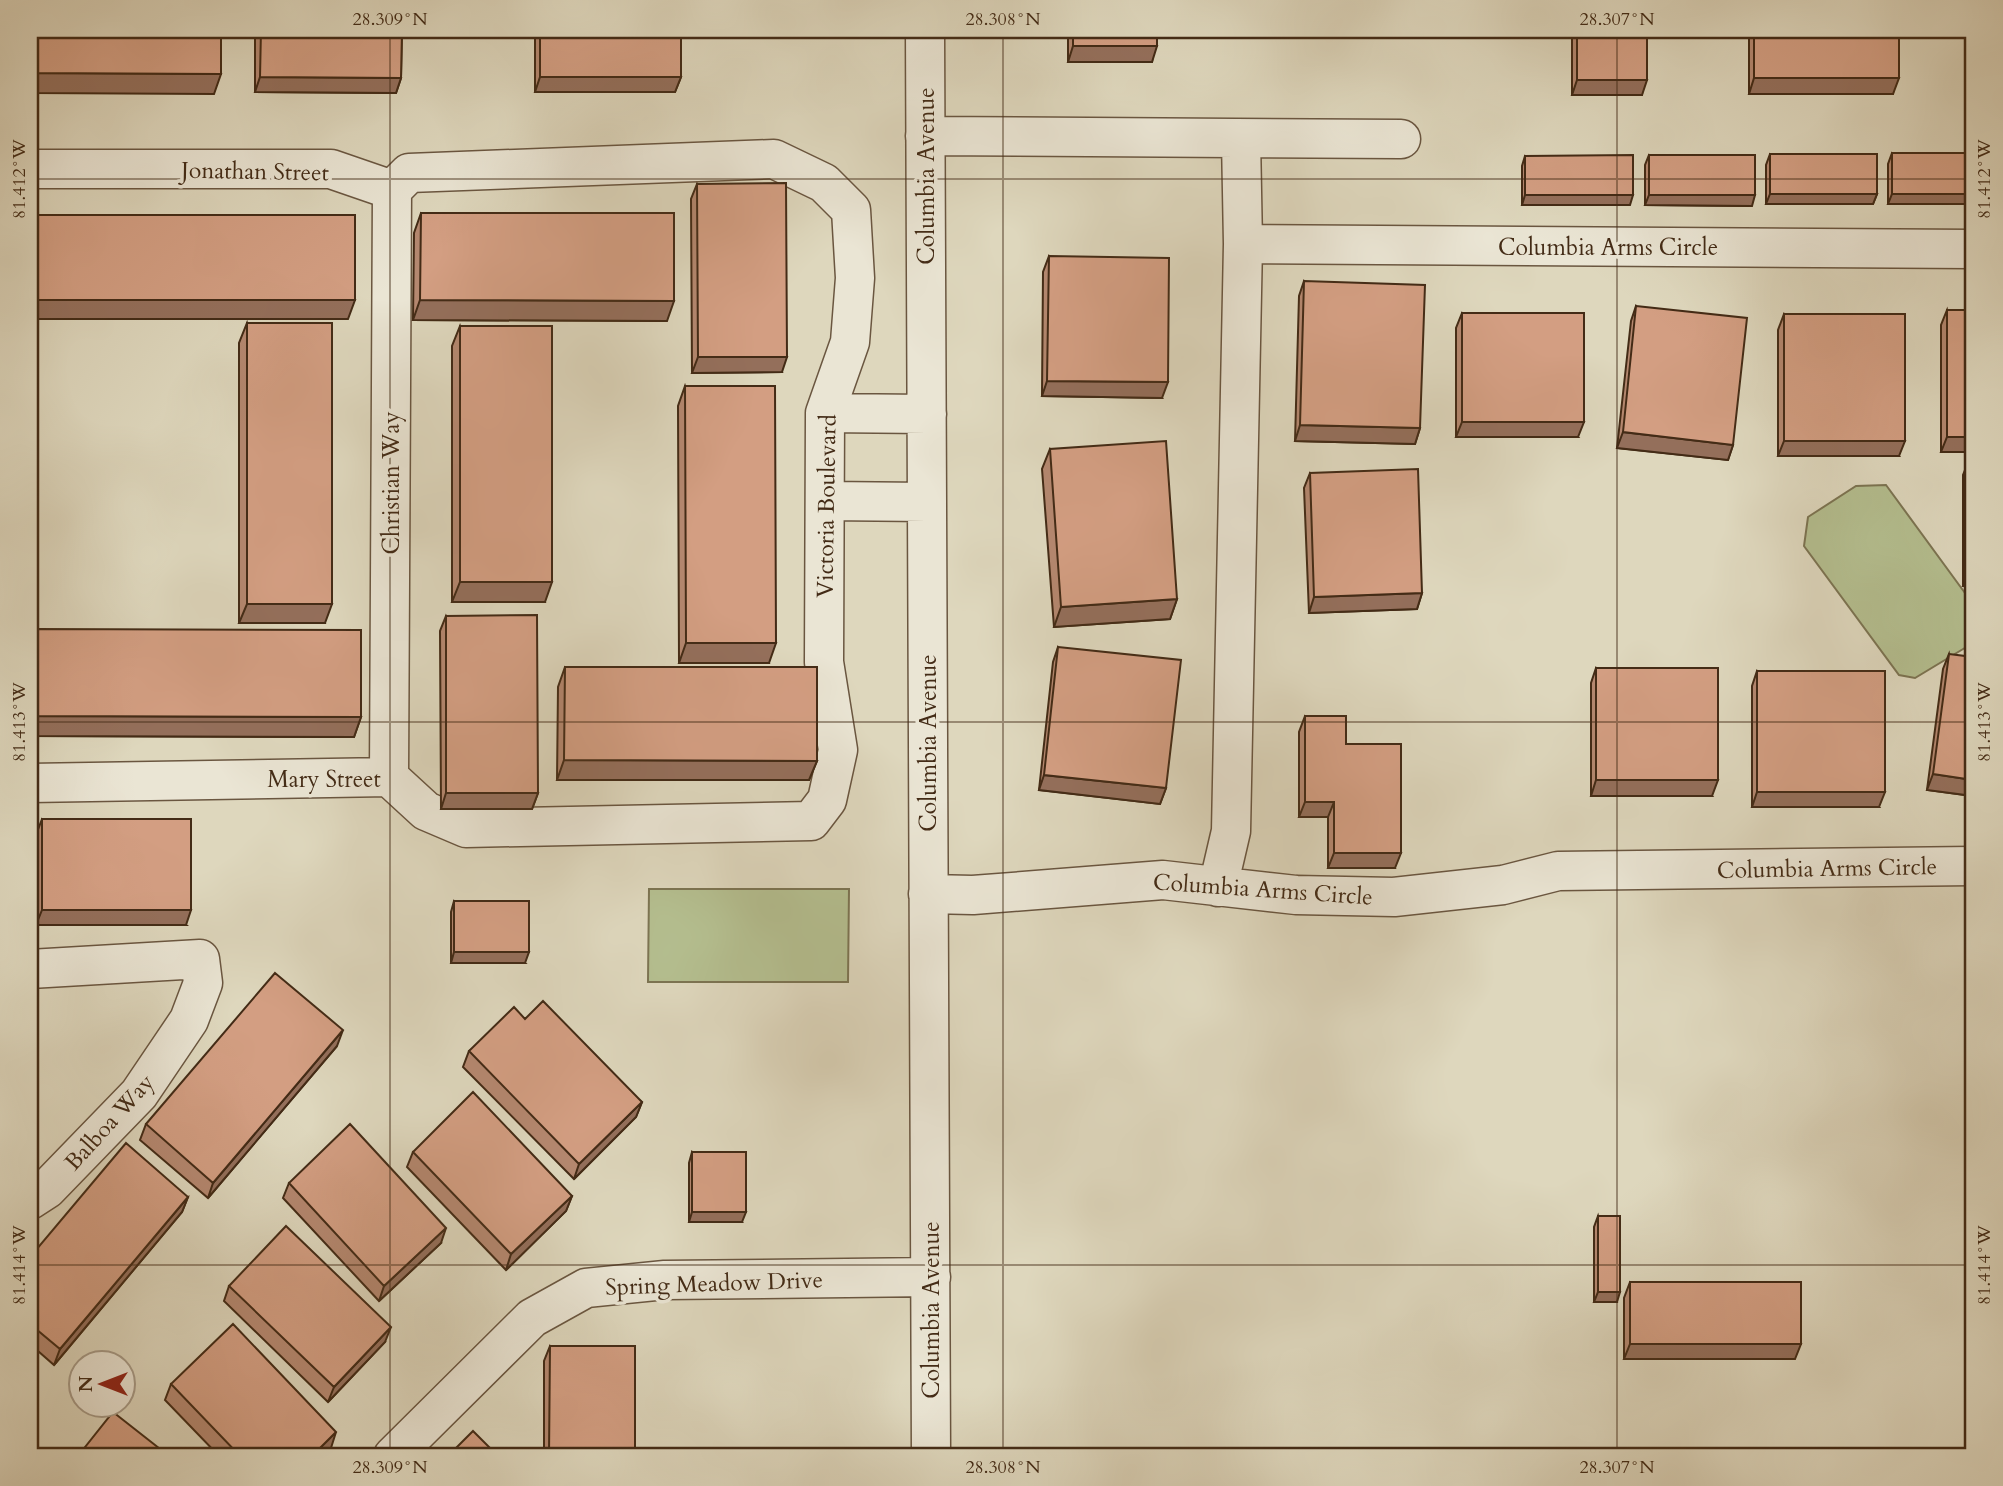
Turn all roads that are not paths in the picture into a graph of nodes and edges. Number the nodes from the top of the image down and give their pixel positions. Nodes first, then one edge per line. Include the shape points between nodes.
1 (925, 30) edge
2 (925, 136) junction
3 (1241, 139) junction
4 (1401, 139) dead end
5 (30, 169) edge
6 (392, 190) junction
7 (1243, 244) junction
8 (1973, 250) edge
9 (825, 413) junction
10 (927, 414) junction
11 (826, 501) junction
12 (927, 502) junction
13 (388, 777) junction
14 (30, 783) edge
15 (812, 820) joint
16 (1973, 866) edge
17 (1218, 887) junction
18 (928, 894) junction
19 (30, 969) edge
20 (30, 1200) edge
21 (931, 1277) junction
22 (393, 1456) edge
23 (931, 1456) edge

1 - 2 street, Columbia Avenue
2 - 3 street
2 - 10 street, Columbia Avenue
3 - 4 street
3 - 7 street
5 - 6 street, Jonathan Street via 331,169
6 - 9 street, Victoria Boulevard via 409,173 774,159 824,183 851,210 855,278 850,342
6 - 13 street, Christian Way
7 - 8 street, Columbia Arms Circle
7 - 17 street via 1231,831
9 - 10 street
9 - 11 street, Victoria Boulevard
10 - 12 street, Columbia Avenue
11 - 12 street
11 - 15 street, Victoria Boulevard via 824,662 838,750 827,800
12 - 18 street, Columbia Avenue
13 - 14 street, Mary Street
13 - 15 street, Mary Street via 426,811 466,828
16 - 17 street, Columbia Arms Circle via 1558,870 1503,885 1394,897 1296,895
17 - 18 street, Columbia Arms Circle via 1163,880 973,895
18 - 21 street, Columbia Avenue
19 - 20 street, Balboa Way via 200,959 203,983 189,1020 139,1094 47,1189
21 - 22 street, Spring Meadow Drive via 665,1280 586,1288 532,1318
21 - 23 street, Columbia Avenue

